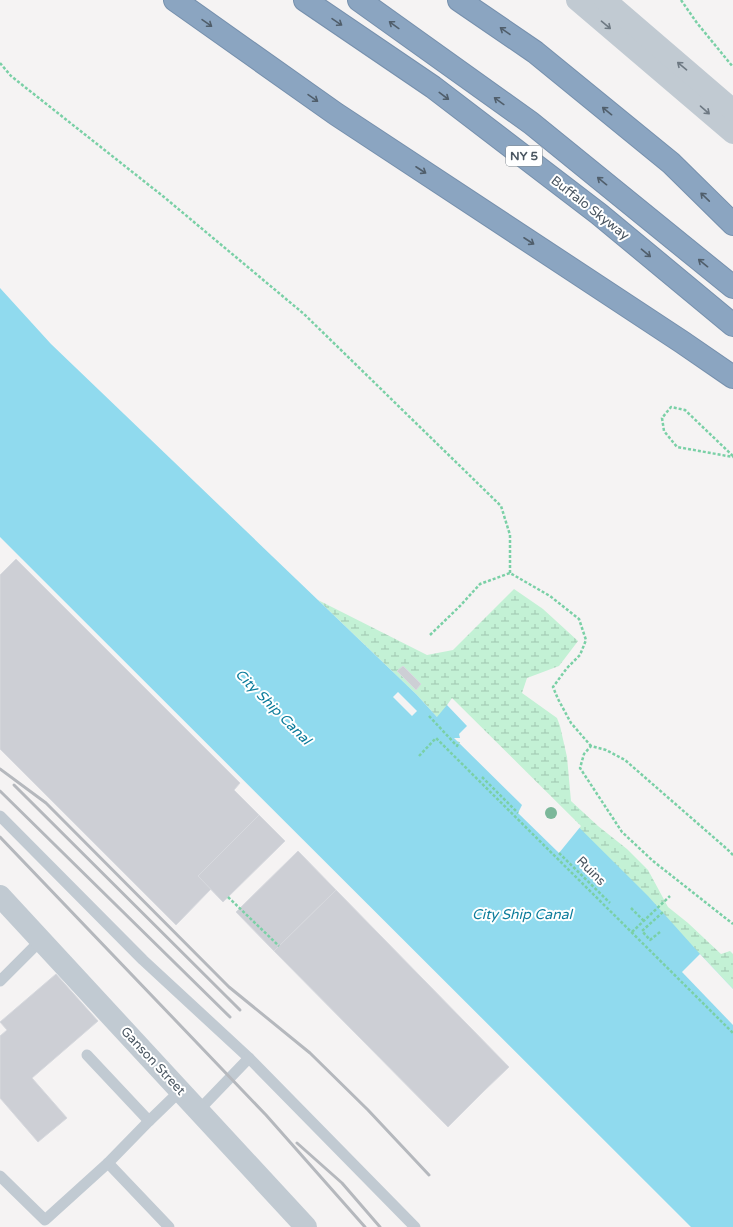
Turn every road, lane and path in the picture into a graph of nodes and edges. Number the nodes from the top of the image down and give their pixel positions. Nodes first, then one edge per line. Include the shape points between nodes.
1 (175, 0) edge
2 (305, 0) edge
3 (359, 0) edge
4 (459, 0) edge
5 (577, 0) edge
6 (605, 0) edge
7 (681, 0) edge
8 (644, 46) junction
9 (0, 63) edge
10 (733, 67) edge
11 (733, 110) edge
12 (733, 134) edge
13 (733, 224) edge
14 (733, 287) edge
15 (733, 326) edge
16 (733, 377) edge
17 (733, 457) edge
18 (510, 573) junction
19 (430, 635) dead end
20 (428, 716) dead end
21 (459, 742) dead end
22 (590, 746) junction
23 (419, 756) dead end
24 (482, 777) dead end
25 (518, 813) dead end
26 (0, 816) edge
27 (559, 853) dead end
28 (733, 855) edge
29 (0, 896) edge
30 (670, 896) dead end
31 (228, 897) dead end
32 (610, 904) dead end
33 (631, 908) dead end
34 (663, 912) dead end
35 (644, 921) junction
36 (733, 924) edge
37 (632, 932) junction
38 (660, 932) dead end
39 (41, 940) junction
40 (279, 946) dead end
41 (0, 981) edge
42 (733, 1033) edge
43 (87, 1056) dead end
44 (249, 1058) junction
45 (180, 1091) junction
46 (198, 1111) junction
47 (149, 1121) junction
48 (108, 1163) junction
49 (0, 1176) edge
50 (42, 1223) edge
51 (169, 1227) edge
52 (306, 1227) edge
53 (415, 1227) edge

1 -> 16 highway via 336,114
2 -> 15 highway, Buffalo Skyway / NY 5 via 439,92 599,214
14 -> 3 highway, NY 5 via 531,123
13 -> 4 highway via 671,163 535,52
5 -> 8 street
6 - 8 street
7 - 10 path
11 -> 8 street
8 -> 12 street
9 - 18 path via 11,76 164,197 304,314 502,506 510,535
17 - 17 path via 685,410 671,407 662,418 664,431 677,447
18 - 19 path via 480,584
18 - 22 path via 550,596 579,618 586,640 580,656 553,687 571,723
20 - 21 path via 457,746
22 - 28 path via 606,750 626,760
22 - 36 path via 584,754 580,768 622,832
23 - 37 path via 436,738
24 - 25 path
26 - 44 lane via 143,960
27 - 32 path, Ruins
29 - 39 street, Ganson Street
30 - 35 path
31 - 40 path
33 - 35 path
34 - 38 path via 642,931 650,940
35 - 37 path
37 - 42 path
39 - 41 lane
39 - 45 street, Ganson Street
43 - 47 lane
44 - 46 lane
44 - 53 lane
45 - 46 street, Ganson Street
45 - 47 lane
46 - 52 street, Ganson Street
47 - 48 lane
48 - 50 lane
48 - 51 lane
49 - 50 lane

